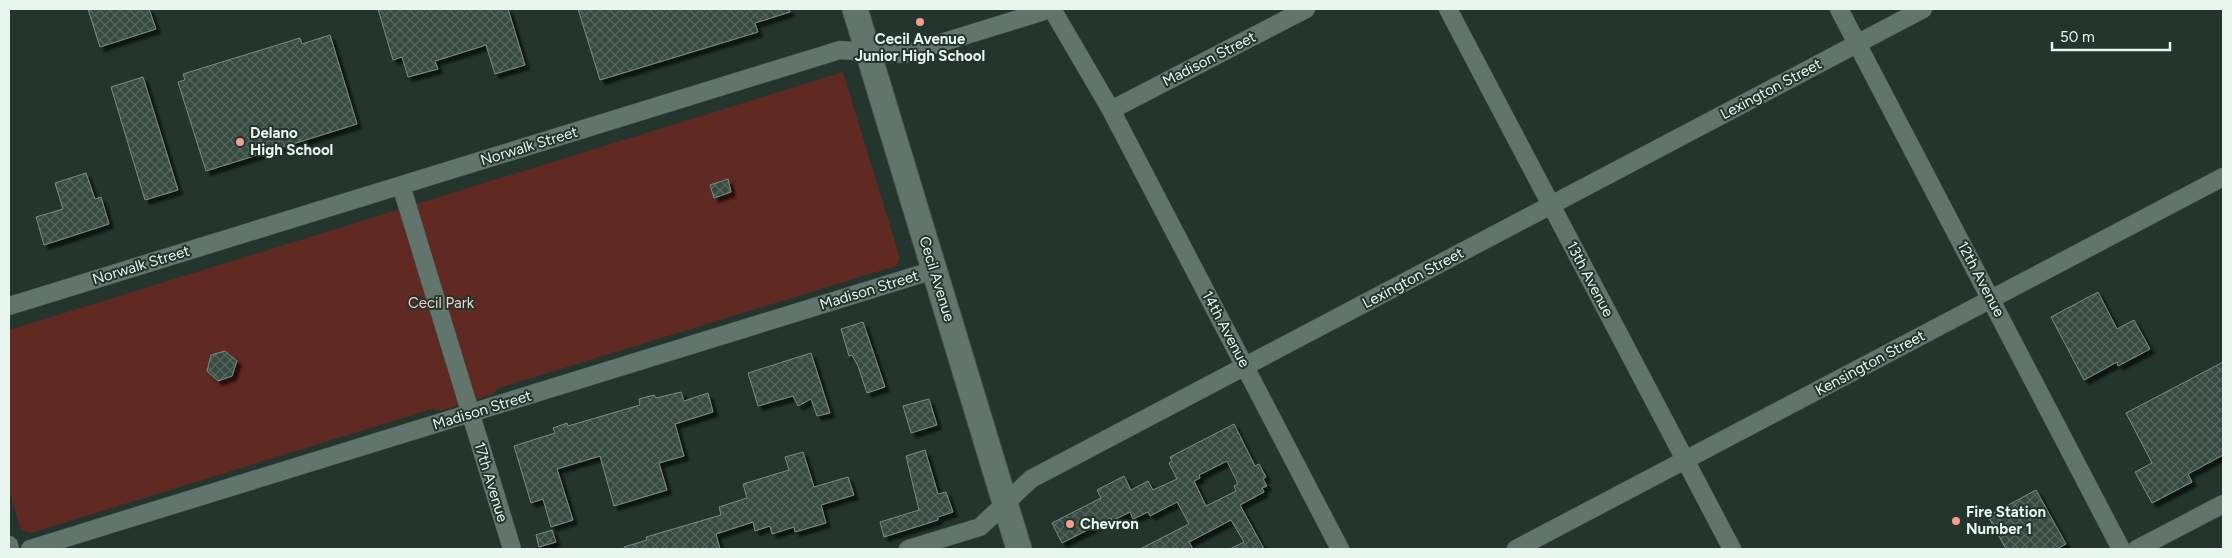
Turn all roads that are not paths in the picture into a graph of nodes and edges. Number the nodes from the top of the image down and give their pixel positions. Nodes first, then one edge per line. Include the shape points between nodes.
1 (855, 9) edge
2 (1052, 9) edge
3 (1306, 9) edge
4 (1448, 9) edge
5 (1839, 9) edge
6 (1923, 9) edge
7 (1857, 43) junction
8 (869, 52) junction
9 (1111, 110) junction
10 (2223, 177) edge
11 (401, 185) junction
12 (1551, 206) junction
13 (934, 270) junction
14 (1991, 299) junction
15 (9, 306) edge
16 (1246, 366) junction
17 (471, 414) junction
18 (1685, 460) junction
19 (1006, 503) junction
20 (2223, 504) edge
21 (9, 545) edge
22 (10, 549) edge
23 (30, 549) edge
24 (512, 549) edge
25 (908, 549) edge
26 (1020, 549) edge
27 (1340, 549) edge
28 (1516, 549) edge
29 (1732, 549) edge
30 (2120, 549) edge
31 (2137, 549) edge

1 - 8 main road, Cecil Avenue
2 - 8 street, Norwalk Street via 905,54
2 - 9 street, Norwalk Street
3 - 9 street, Madison Street
4 - 12 street, 13th Avenue
5 - 7 street, 12th Avenue
6 - 7 street, Lexington Street
7 - 12 street, Lexington Street
7 - 14 street, 12th Avenue
8 - 11 street, Norwalk Street via 840,50
8 - 13 main road, Cecil Avenue
9 - 16 street, 14th Avenue
10 - 14 street, Kensington Street
11 - 15 street, Norwalk Street
11 - 17 street, 17th Avenue
12 - 16 street, Lexington Street
12 - 18 street, 13th Avenue
13 - 17 street, Madison Street
13 - 19 main road, Cecil Avenue
14 - 18 street, Kensington Street
14 - 30 street, 12th Avenue
16 - 19 street, Lexington Street via 1030,478
16 - 27 street, 14th Avenue
17 - 23 street, Madison Street
17 - 24 street, 17th Avenue
18 - 28 street, Kensington Street
18 - 29 street, 13th Avenue
19 - 25 street, Lexington Street via 980,527
19 - 26 main road, Cecil Avenue
20 - 31 street
21 - 22 street

